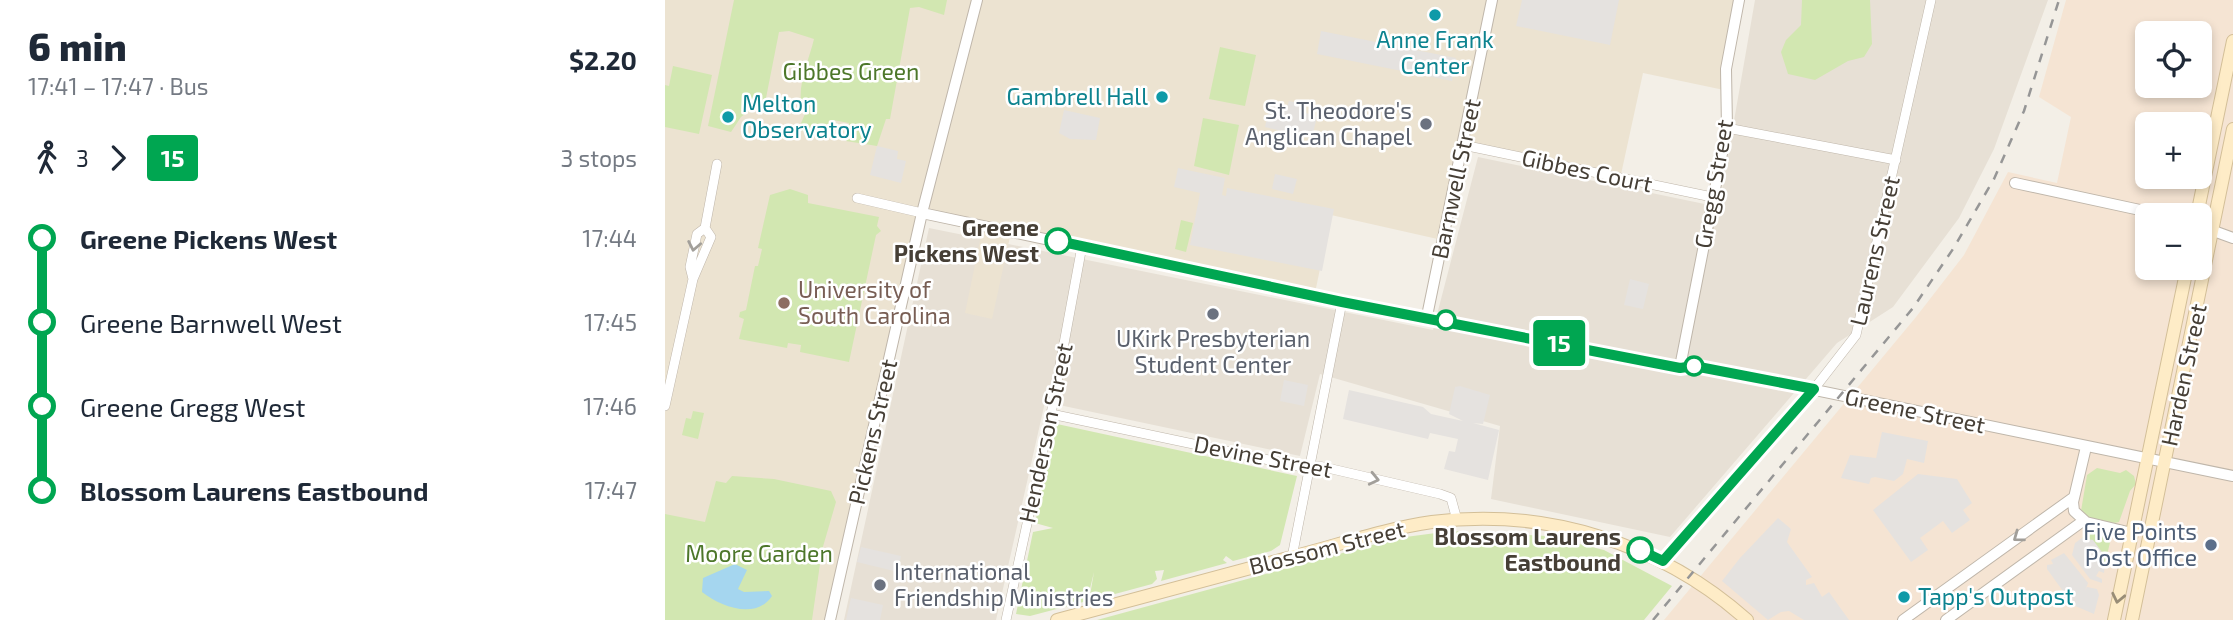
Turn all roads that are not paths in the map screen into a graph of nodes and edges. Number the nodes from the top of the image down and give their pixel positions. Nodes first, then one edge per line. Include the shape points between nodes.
1 (977, 0) edge
2 (1492, 0) edge
3 (1739, 0) edge
4 (1931, 0) edge
5 (2233, 41) edge
6 (1727, 128) junction
7 (2233, 132) edge
8 (1463, 145) junction
9 (1896, 160) junction
10 (716, 164) dead end
11 (2015, 183) dead end
12 (1712, 197) junction
13 (857, 198) dead end
14 (2199, 203) edge
15 (2135, 209) edge
16 (922, 213) junction
17 (2213, 233) junction
18 (2233, 238) edge
19 (1082, 246) junction
20 (2185, 280) edge
21 (1342, 302) junction
22 (1427, 316) junction
23 (1680, 368) junction
24 (1814, 389) junction
25 (665, 406) edge
26 (1051, 414) junction
27 (2086, 447) junction
28 (2149, 459) junction
29 (2166, 463) junction
30 (1307, 468) junction
31 (2233, 477) edge
32 (2074, 497) junction
33 (1457, 520) junction
34 (2083, 521) junction
35 (2132, 533) junction
36 (1291, 557) junction
37 (1663, 561) junction
38 (830, 620) edge
39 (1006, 620) edge
40 (1057, 620) edge
41 (1747, 620) edge
42 (1903, 620) edge
43 (1946, 620) edge
44 (2114, 620) edge
45 (2132, 620) edge

1 - 16 street, Pickens Street
2 - 8 street, Barnwell Street
3 - 6 street, Gregg Street via 1726,69
4 - 9 street, Laurens Street
5 - 14 main road
6 - 9 street
6 - 12 street, Gregg Street
7 - 17 main road, Harden Street
8 - 12 street, Gibbes Court
8 - 22 street, Barnwell Street
9 - 24 street, Laurens Street via 1861,323 1849,347
10 - 25 street via 705,228 711,237 693,279
11 - 15 street
12 - 23 street, Gregg Street
13 - 16 street, Greene Street
16 - 19 street, Greene Street
16 - 38 street, Pickens Street
17 - 18 street
17 - 29 main road, Harden Street
19 - 21 street, Greene Street
19 - 26 street, Henderson Street
20 - 28 main road, Harden Street
21 - 22 street, Greene Street
21 - 30 street
22 - 23 street, Greene Street
23 - 24 street, Greene Street via 1694,366
24 - 27 street, Greene Street
24 - 37 street, Laurens Street
26 - 30 street, Devine Street
26 - 39 street, Henderson Street
27 - 28 street, Greene Street
27 - 32 street
28 - 29 street, Greene Street
28 - 35 main road, Harden Street
29 - 31 street, Greene Street
29 - 45 main road, Harden Street
30 -> 33 street, Devine Street via 1319,466 1451,498
30 - 36 street
32 - 34 street via 2074,511
32 -> 42 street
33 - 36 main road, Blossom Street via 1401,528
33 - 37 main road, Blossom Street via 1511,520 1563,528 1608,538
34 - 35 street
34 - 43 street
35 -> 44 main road, Harden Street
36 - 40 main road, Blossom Street
37 - 41 main road, Blossom Street

